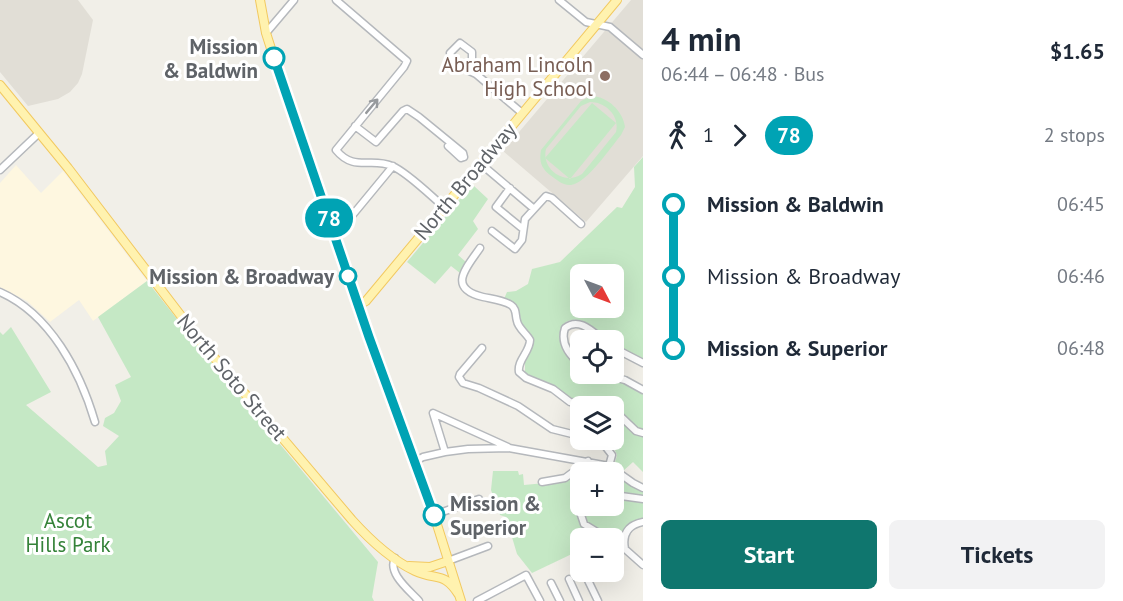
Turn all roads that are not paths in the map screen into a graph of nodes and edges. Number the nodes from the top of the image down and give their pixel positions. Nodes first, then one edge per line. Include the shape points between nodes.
1 (260, 0) edge
2 (294, 0) edge
3 (336, 0) edge
4 (559, 0) edge
5 (617, 0) edge
6 (596, 24) junction
7 (266, 33) junction
8 (643, 55) edge
9 (476, 74) junction
10 (0, 85) edge
11 (522, 113) junction
12 (415, 115) junction
13 (355, 126) junction
14 (39, 133) junction
15 (481, 164) junction
16 (393, 166) junction
17 (0, 170) edge
18 (510, 188) junction
19 (444, 207) junction
20 (533, 208) junction
21 (581, 224) dead end
22 (523, 229) junction
23 (492, 231) dead end
24 (334, 232) junction
25 (480, 248) dead end
26 (0, 292) edge
27 (359, 306) junction
28 (588, 330) edge
29 (482, 348) dead end
30 (570, 353) edge
31 (624, 353) edge
32 (643, 363) edge
33 (624, 380) edge
34 (643, 390) edge
35 (570, 402) edge
36 (624, 420) edge
37 (95, 422) dead end
38 (643, 433) edge
39 (570, 434) edge
40 (509, 448) junction
41 (445, 452) junction
42 (588, 461) junction
43 (414, 462) junction
44 (592, 462) edge
45 (624, 477) edge
46 (542, 482) dead end
47 (643, 488) edge
48 (624, 496) edge
49 (479, 499) dead end
50 (643, 499) edge
51 (434, 515) junction
52 (581, 516) edge
53 (643, 522) edge
54 (591, 528) edge
55 (488, 546) dead end
56 (625, 549) joint
57 (395, 558) junction
58 (448, 561) junction
59 (643, 565) edge
60 (408, 566) junction
61 (569, 579) dead end
62 (400, 580) junction
63 (589, 582) edge
64 (551, 583) dead end
65 (460, 598) edge
66 (418, 601) edge
67 (477, 601) edge
68 (540, 601) edge
69 (560, 601) edge
70 (579, 601) edge
71 (598, 601) edge

1 - 7 main road
2 - 7 street
13 -> 3 street via 407,61
4 - 6 street via 586,22
5 - 6 main road, North Broadway
6 - 8 street via 610,27
6 - 11 main road, North Broadway
7 - 24 main road
9 - 9 street via 472,52 460,43 450,55
9 - 11 street
10 - 14 main road, North Soto Street
11 - 15 main road, North Broadway
12 - 12 street via 461,158 464,157 463,153
12 - 13 street via 405,109 376,142
13 - 16 street via 336,150 353,163
14 - 17 street
14 - 57 main road, North Soto Street via 201,342 365,535
15 - 18 street
15 - 19 main road, North Broadway
16 - 19 street
16 - 24 street via 341,229
18 - 20 street
18 - 22 street via 496,207
19 - 27 main road, North Broadway
20 - 21 street via 549,196
20 - 22 street
22 - 23 street via 522,240 515,249
24 - 27 main road
25 - 35 street via 462,274 464,286 515,309 517,324 530,340 519,372
26 - 37 street via 38,316 49,330 69,362
27 - 43 main road
28 - 30 street via 573,323 565,328 563,337
29 - 39 street via 460,374 462,383 518,406 552,429
31 - 32 street
33 - 34 street
36 - 38 street
40 - 41 street
40 - 41 street via 433,413
40 - 42 street
41 - 43 street
42 - 44 street
42 - 46 street via 565,478
43 - 51 main road
45 - 47 street
48 - 50 street
49 - 51 street
51 - 58 main road
52 - 54 street
53 - 56 street via 627,530
55 - 58 street
56 - 59 street
57 - 60 main road, North Soto Street
57 - 62 street via 393,568
58 - 60 main road via 430,567
58 - 65 main road
60 - 62 street
60 - 65 main road, North Soto Street via 448,580
61 - 70 street
62 - 66 street
63 - 71 street
64 - 69 street
67 - 68 street via 526,575

